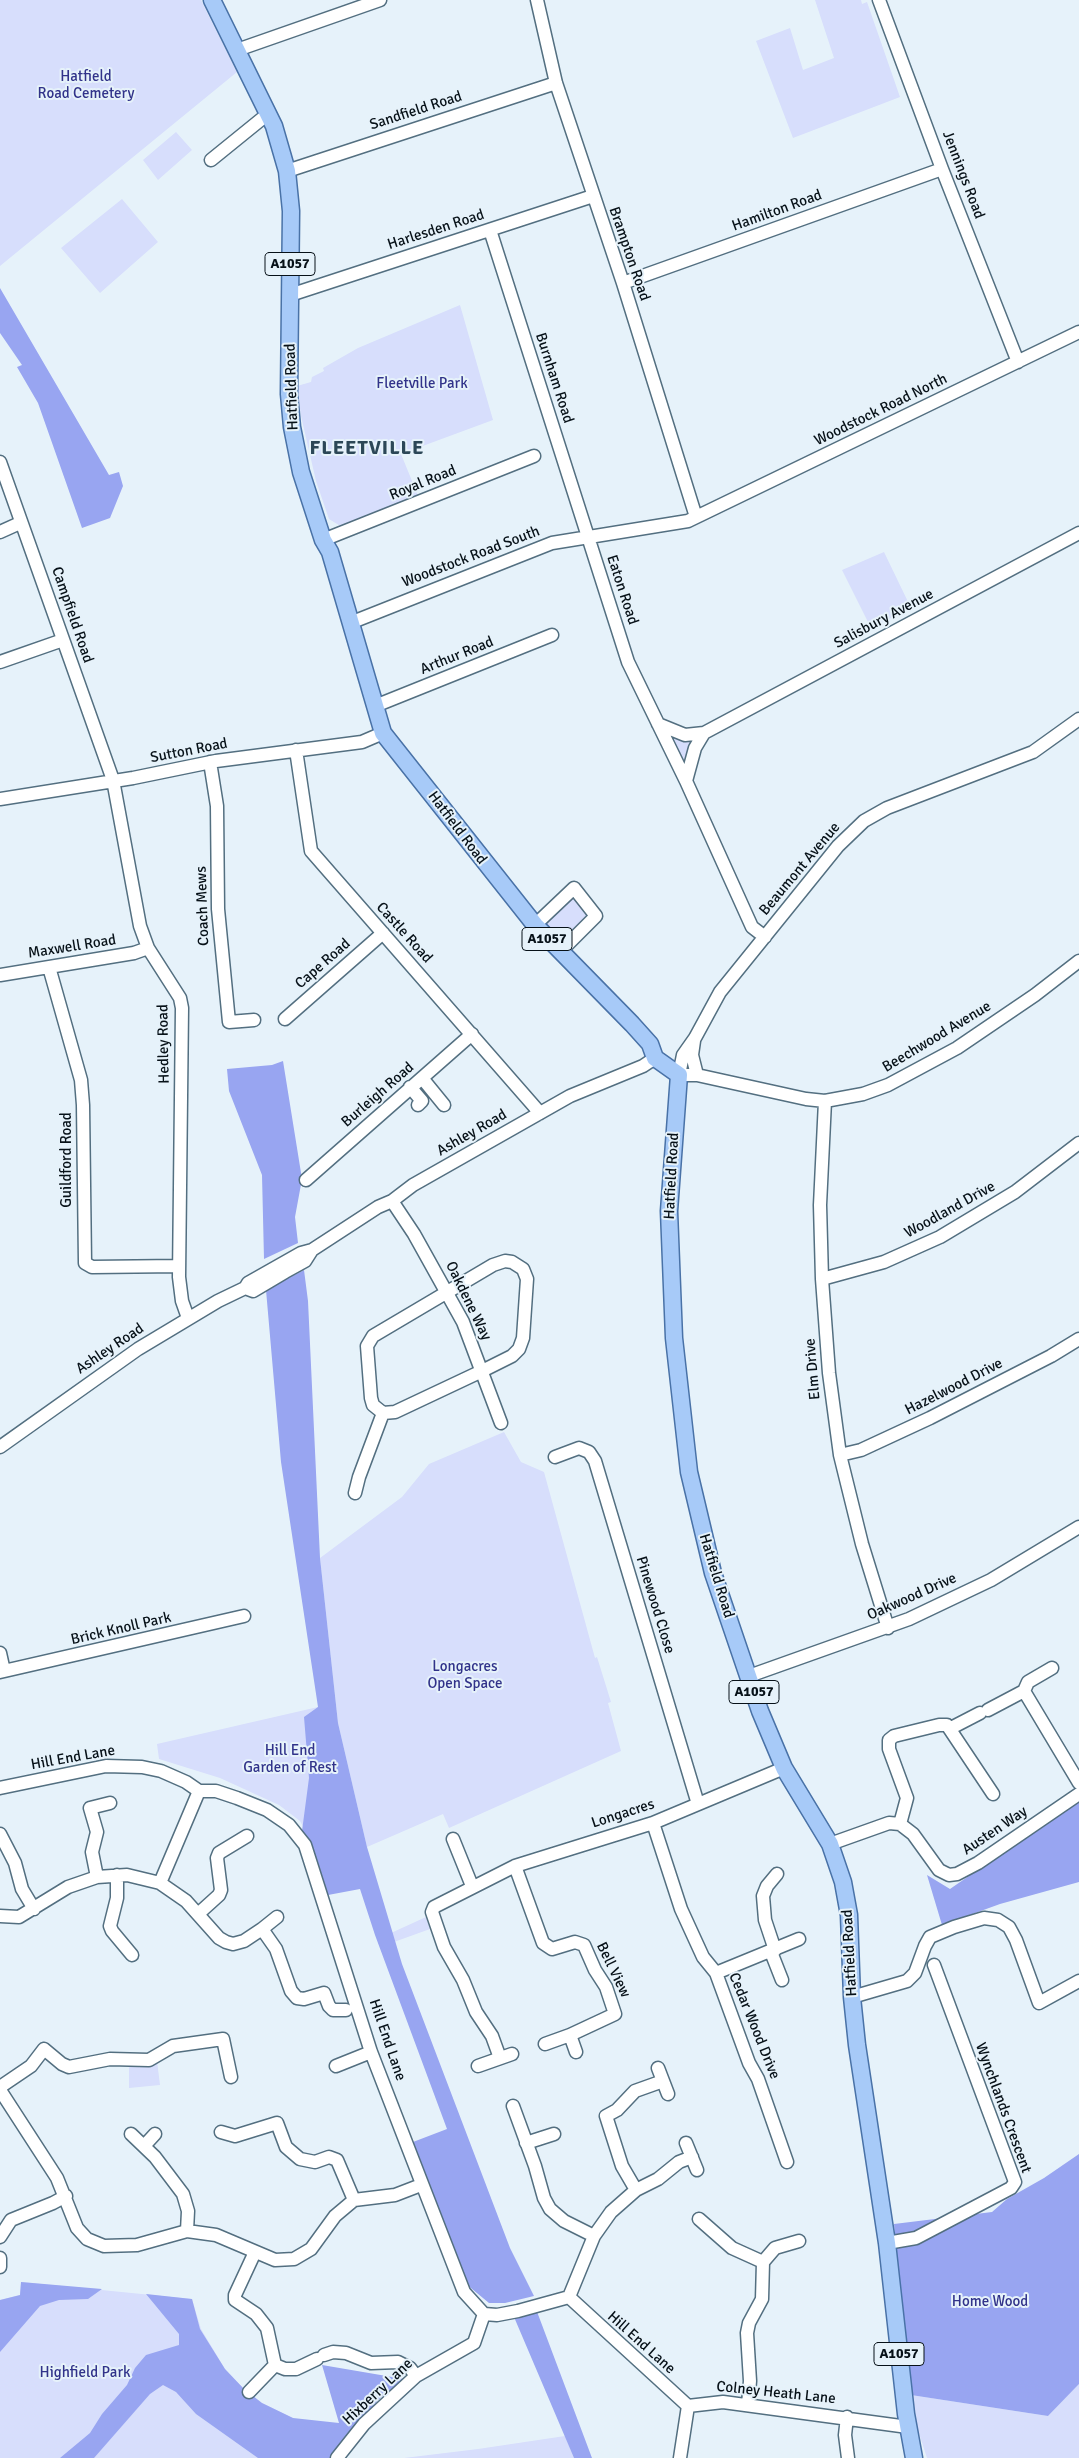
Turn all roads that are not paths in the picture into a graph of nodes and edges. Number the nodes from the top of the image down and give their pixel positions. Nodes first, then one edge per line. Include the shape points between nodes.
1 (212, 0) edge
2 (380, 0) edge
3 (537, 0) edge
4 (879, 0) edge
5 (237, 50) junction
6 (556, 83) junction
7 (269, 113) junction
8 (211, 160) dead end
9 (942, 169) junction
10 (287, 172) junction
11 (593, 196) junction
12 (490, 230) junction
13 (623, 283) junction
14 (290, 295) junction
15 (1079, 332) edge
16 (1018, 362) junction
17 (534, 456) dead end
18 (0, 462) edge
19 (696, 517) junction
20 (20, 523) junction
21 (0, 532) edge
22 (1079, 534) edge
23 (588, 537) junction
24 (323, 540) junction
25 (350, 623) junction
26 (552, 635) dead end
27 (63, 640) junction
28 (0, 662) edge
29 (374, 706) junction
30 (1079, 718) edge
31 (658, 724) junction
32 (383, 733) junction
33 (704, 733) junction
34 (296, 750) junction
35 (210, 762) junction
36 (113, 780) junction
37 (686, 781) junction
38 (0, 799) edge
39 (534, 925) junction
40 (383, 934) junction
41 (765, 937) junction
42 (148, 948) junction
43 (560, 952) junction
44 (1079, 961) edge
45 (49, 967) junction
46 (0, 975) edge
47 (285, 1019) dead end
48 (254, 1020) dead end
49 (472, 1034) junction
50 (695, 1038) junction
51 (655, 1058) junction
52 (679, 1075) junction
53 (697, 1075) junction
54 (422, 1078) junction
55 (410, 1088) junction
56 (825, 1101) junction
57 (418, 1104) dead end
58 (444, 1104) dead end
59 (540, 1113) junction
60 (1079, 1143) edge
61 (306, 1180) dead end
62 (392, 1201) junction
63 (179, 1266) junction
64 (822, 1279) junction
65 (447, 1291) junction
66 (188, 1318) junction
67 (1079, 1339) edge
68 (482, 1371) junction
69 (383, 1414) junction
70 (501, 1423) dead end
71 (1, 1445) edge
72 (840, 1455) junction
73 (555, 1457) dead end
74 (355, 1494) dead end
75 (1079, 1527) edge
76 (244, 1616) dead end
77 (888, 1628) junction
78 (0, 1653) edge
79 (1052, 1668) dead end
80 (2, 1672) edge
81 (748, 1676) junction
82 (1024, 1691) junction
83 (951, 1728) junction
84 (784, 1768) junction
85 (1079, 1783) edge
86 (0, 1788) edge
87 (199, 1791) junction
88 (992, 1794) dead end
89 (1079, 1794) edge
90 (110, 1803) dead end
91 (698, 1804) junction
92 (654, 1822) junction
93 (900, 1824) junction
94 (2, 1830) edge
95 (247, 1836) dead end
96 (453, 1839) dead end
97 (830, 1844) junction
98 (514, 1866) junction
99 (778, 1874) dead end
100 (117, 1875) junction
101 (97, 1877) junction
102 (160, 1883) junction
103 (472, 1886) junction
104 (34, 1909) junction
105 (198, 1914) junction
106 (0, 1916) edge
107 (277, 1917) dead end
108 (262, 1928) junction
109 (799, 1939) dead end
110 (773, 1951) junction
111 (132, 1955) dead end
112 (934, 1965) dead end
113 (716, 1973) junction
114 (782, 1980) dead end
115 (1079, 1980) edge
116 (852, 1996) junction
117 (346, 2010) dead end
118 (570, 2035) junction
119 (545, 2044) dead end
120 (371, 2052) junction
121 (576, 2052) dead end
122 (336, 2066) dead end
123 (478, 2066) dead end
124 (658, 2068) dead end
125 (231, 2078) dead end
126 (663, 2081) junction
127 (0, 2089) edge
128 (668, 2094) dead end
129 (513, 2106) dead end
130 (221, 2132) dead end
131 (131, 2134) dead end
132 (155, 2134) dead end
133 (554, 2134) dead end
134 (526, 2143) junction
135 (686, 2143) dead end
136 (144, 2146) junction
137 (692, 2157) junction
138 (786, 2162) dead end
139 (697, 2170) dead end
140 (421, 2185) junction
141 (636, 2190) junction
142 (66, 2196) junction
143 (354, 2200) junction
144 (699, 2219) dead end
145 (2, 2228) edge
146 (187, 2231) junction
147 (594, 2236) junction
148 (799, 2241) dead end
149 (887, 2243) junction
150 (255, 2252) junction
151 (0, 2258) edge
152 (763, 2262) junction
153 (0, 2267) edge
154 (569, 2297) junction
155 (484, 2314) junction
156 (275, 2365) junction
157 (416, 2376) junction
158 (249, 2392) dead end
159 (748, 2405) junction
160 (688, 2406) junction
161 (847, 2417) junction
162 (907, 2420) junction
163 (337, 2458) edge
164 (680, 2458) edge
165 (848, 2458) edge
166 (914, 2458) edge

1 - 5 main road, Hatfield Road / A1057
2 - 5 street
3 - 6 street, Brampton Road
4 - 9 street, Jennings Road
5 - 7 main road, Hatfield Road / A1057
6 - 10 street, Sandfield Road
6 - 11 street, Brampton Road
7 - 8 street
7 - 10 main road, Hatfield Road / A1057
9 - 13 street, Hamilton Road
9 - 16 street, Jennings Road
10 - 14 main road, Hatfield Road / A1057 via 291,197
11 - 12 street, Harlesden Road
11 - 13 street, Brampton Road
12 - 14 street, Harlesden Road
12 - 23 street, Burnham Road
13 - 19 street, Brampton Road
14 - 24 main road, Hatfield Road / A1057 via 292,427 301,472
15 - 16 street, Woodstock Road North
16 - 19 street, Woodstock Road North
17 - 24 street, Royal Road
18 - 20 street, Campfield Road
19 - 23 street, Woodstock Road South
20 - 21 street
20 - 27 street, Campfield Road
22 - 33 street, Salisbury Avenue
23 - 25 street, Woodstock Road South via 538,547
23 - 31 street, Eaton Road via 625,654
24 - 25 main road, Hatfield Road / A1057 via 330,552
25 - 29 main road, Hatfield Road / A1057
26 - 29 street, Arthur Road
27 - 28 street
27 - 36 street, Campfield Road
29 - 32 main road, Hatfield Road / A1057
30 - 41 street, Beaumont Avenue via 1034,752 886,808 864,821 838,846
31 - 33 street, Salisbury Avenue via 685,735
31 - 37 street
32 - 34 street, Sutton Road via 362,742
32 - 39 main road, Hatfield Road / A1057
33 - 37 street via 694,748
34 - 35 street, Sutton Road
34 - 40 street, Castle Road via 311,851
35 - 36 street, Sutton Road
35 - 48 street, Coach Mews via 216,800 218,909 229,1022
36 - 38 street, Sutton Road
36 - 42 street, Hedley Road via 137,915
37 - 41 street via 752,927
39 - 43 main road, Hatfield Road / A1057
39 - 43 street via 574,888 596,916
40 - 47 street, Cape Road
40 - 49 street, Castle Road
41 - 50 street, Beaumont Avenue via 720,992
42 - 45 street, Maxwell Road
42 - 63 street, Hedley Road via 176,990 182,1008
43 - 51 main road, Hatfield Road / A1057 via 650,1044
44 - 56 street, Beechwood Avenue via 991,1025 915,1072 863,1094
45 - 46 street, Maxwell Road
45 - 63 street, Guildford Road via 81,1080 85,1263 92,1267
49 - 54 street, Burleigh Road
49 - 59 street, Castle Road
50 - 52 street, Beaumont Avenue via 684,1055
50 - 53 street, Beaumont Avenue via 692,1047
51 - 52 main road, Hatfield Road / A1057
51 - 59 street, Ashley Road
52 - 53 street, Beechwood Avenue
52 - 81 main road, Hatfield Road / A1057 via 669,1211 680,1413 703,1535
53 - 56 street, Beechwood Avenue
54 - 55 street, Burleigh Road
54 - 58 street
55 - 57 street via 422,1101
55 - 61 street, Burleigh Road
56 - 64 street, Elm Drive via 820,1205
59 - 62 street, Ashley Road via 412,1185
60 - 64 street, Woodland Drive via 1015,1192 940,1237 884,1262
62 - 65 street, Oakdene Way
62 - 66 street, Ashley Road via 312,1250 301,1253 276,1272 248,1283 245,1288
63 - 66 street, Hedley Road via 179,1291
64 - 72 street, Elm Drive via 829,1373
65 - 68 street, Oakdene Way
65 - 68 street via 505,1261 522,1269 527,1279 523,1338 519,1349
65 - 69 street via 373,1336 367,1346 371,1398 373,1405
66 - 71 street, Ashley Road via 105,1371
67 - 72 street, Hazelwood Drive via 930,1418 861,1450
68 - 69 street via 395,1412
68 - 70 street, Oakdene Way
69 - 74 street
72 - 77 street, Elm Drive via 862,1544
73 - 91 street, Pinewood Close via 579,1448 589,1452 595,1461
75 - 77 street, Oakwood Drive via 990,1580
76 - 80 street, Brick Knoll Park
77 - 81 street, Oakwood Drive
78 - 80 street, Brick Knoll Park
79 - 82 street via 1028,1682
81 - 84 main road, Hatfield Road / A1057
82 - 83 street
82 - 85 street
83 - 88 street
83 - 93 street via 939,1725 889,1740 889,1749 907,1798
84 - 91 street, Longacres
84 - 97 main road, Hatfield Road / A1057
86 - 87 street, Hill End Lane via 124,1765 161,1771
87 - 102 street
87 - 120 street, Hill End Lane via 216,1791 267,1810 302,1839
89 - 93 street, Austen Way via 957,1874 949,1875 939,1870 913,1834
90 - 101 street via 86,1807 97,1832 92,1852
91 - 92 street, Longacres
92 - 98 street, Longacres
92 - 113 street, Cedar Wood Drive via 681,1909 703,1957
93 - 97 street via 889,1823
94 - 104 street via 22,1889
95 - 105 street via 219,1853 221,1890
96 - 103 street
97 - 116 main road, Hatfield Road / A1057 via 843,1882 849,1915
98 - 103 street, Longacres
98 - 118 street, Bell View via 543,1943 552,1948 575,1942 584,1945 594,1970 621,2012
99 - 110 street via 763,1896
100 - 101 street
100 - 102 street via 142,1877
100 - 111 street via 118,1898 110,1926
101 - 104 street via 68,1887
102 - 105 street
103 - 123 street, Longacres via 436,1905 432,1912 448,1956 463,1980 476,2012 506,2056
104 - 106 street via 19,1917
105 - 108 street via 219,1938 233,1944 244,1941
107 - 108 street
108 - 117 street via 276,1949 291,1991 297,1998 324,1993 333,2010
109 - 110 street
110 - 113 street
110 - 114 street
112 - 149 street, Wynchlands Crescent via 1015,2182 1011,2188 916,2238
113 - 138 street, Cedar Wood Drive via 749,2063 758,2078
115 - 116 street via 1039,2003 1009,1927 998,1920 984,1918 930,1937 915,1973 907,1981
116 - 149 main road, Hatfield Road / A1057
118 - 119 street, Bell View
118 - 121 street
120 - 122 street
120 - 140 street, Hill End Lane
124 - 126 street
125 - 127 street via 223,2039 173,2046 149,2060 110,2059 70,2067 44,2049 31,2066
126 - 128 street
126 - 141 street via 635,2091 617,2110 606,2116 622,2166
127 - 142 street
129 - 134 street
130 - 143 street via 236,2142 277,2122 286,2146 300,2159 315,2162 329,2157 337,2160
131 - 136 street
132 - 136 street
133 - 134 street
134 - 147 street via 550,2209 564,2221
135 - 137 street
136 - 146 street via 183,2194 188,2210
137 - 139 street
137 - 141 street
140 - 143 street via 392,2196
140 - 155 street, Hill End Lane via 464,2292
141 - 147 street via 617,2205
142 - 145 street via 11,2220
142 - 146 street via 77,2228 87,2239 104,2246 122,2247
143 - 150 street via 335,2216 319,2240 303,2255 286,2261
144 - 152 street via 732,2248
146 - 150 street via 216,2235
147 - 154 street
148 - 152 street via 775,2248
149 - 162 main road, Hatfield Road / A1057
150 - 156 street via 235,2300 256,2314 267,2328
151 - 153 street
152 - 159 street via 762,2299 747,2333
154 - 155 street via 518,2311
154 - 160 street, Hill End Lane
155 - 157 street, Hixberry Lane via 474,2343
156 - 157 street via 296,2369 333,2352 346,2353 371,2363 398,2362 410,2368
156 - 158 street
157 - 163 street, Hixberry Lane via 364,2424
159 - 160 street, Colney Heath Lane via 715,2401
159 - 161 street, Colney Heath Lane
160 - 164 street
161 - 162 street, Colney Heath Lane via 883,2422
161 - 165 street
162 - 166 main road, Hatfield Road / A1057

